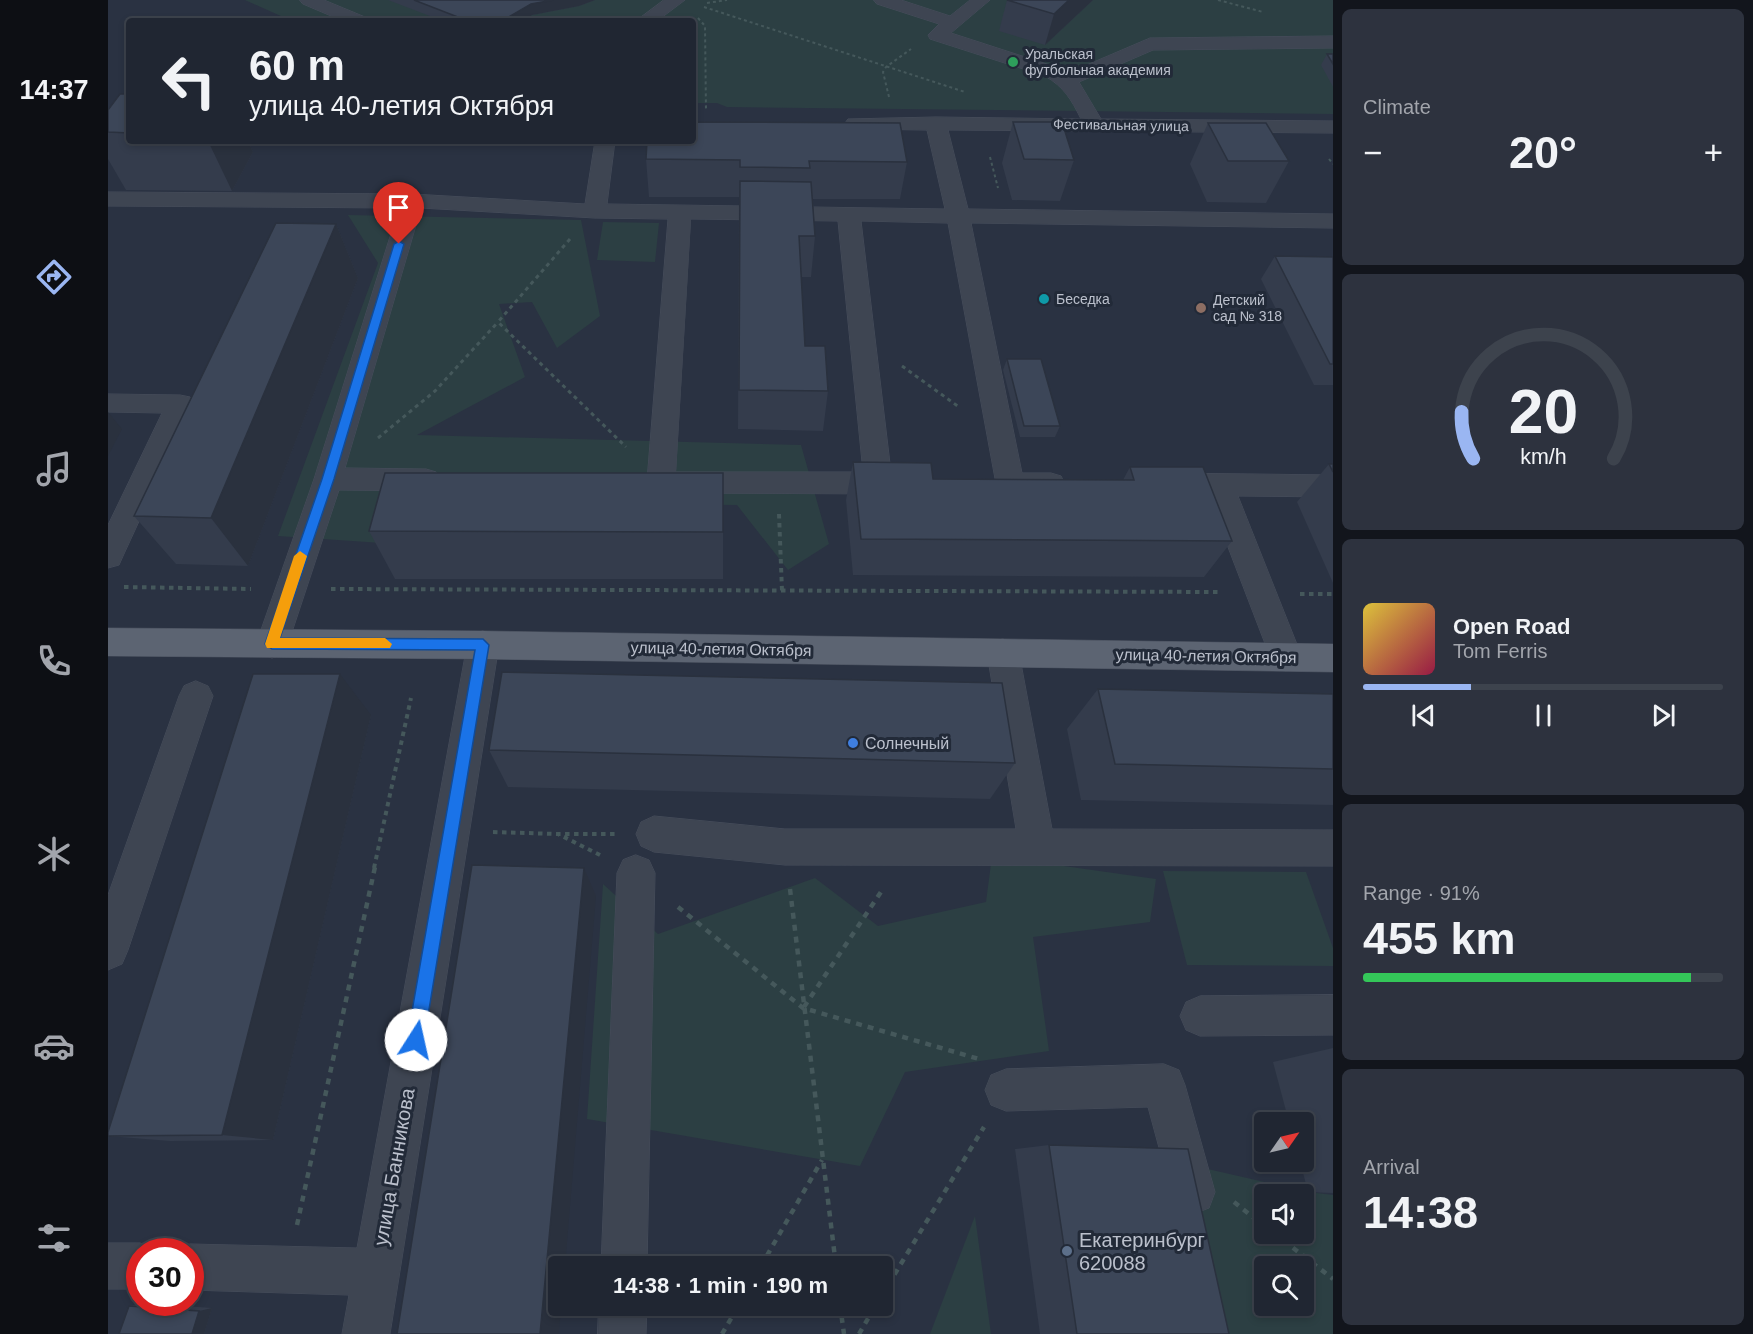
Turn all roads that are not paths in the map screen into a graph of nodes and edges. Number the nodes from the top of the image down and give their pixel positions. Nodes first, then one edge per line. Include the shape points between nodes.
1 (309, 0) edge
2 (676, 0) edge
3 (883, 0) edge
4 (981, 0) edge
5 (352, 18) edge
6 (649, 18) edge
7 (953, 23) junction
8 (1333, 42) edge
9 (1068, 80) junction
10 (832, 123) edge
11 (936, 123) junction
12 (1094, 125) junction
13 (1333, 127) edge
14 (605, 144) edge
15 (108, 199) edge
16 (412, 201) junction
17 (595, 211) junction
18 (680, 211) junction
19 (849, 214) junction
20 (958, 216) junction
21 (1333, 221) edge
22 (108, 403) edge
23 (328, 479) junction
24 (447, 480) edge
25 (878, 483) junction
26 (922, 483) edge
27 (1080, 484) edge
28 (1138, 484) edge
29 (1220, 485) junction
30 (1333, 486) edge
31 (108, 556) edge
32 (108, 642) edge
33 (272, 644) junction
34 (483, 645) junction
35 (1003, 653) junction
36 (1286, 657) junction
37 (1333, 658) edge
38 (196, 696) dead end
39 (654, 834) road end
40 (1037, 847) junction
41 (1333, 848) edge
42 (636, 873) road end
43 (108, 950) edge
44 (1333, 1015) edge
45 (1200, 1016) dead end
46 (996, 1076) road end
47 (1203, 1232) edge
48 (624, 1256) edge
49 (108, 1266) edge
50 (126, 1266) edge
51 (204, 1267) edge
52 (377, 1272) junction
53 (623, 1316) edge
54 (366, 1334) edge
55 (622, 1334) edge

1 - 5 street
2 - 6 street
3 - 7 street
4 - 7 street
7 - 9 street via 937,35
8 - 9 street via 1150,44
9 - 12 street via 1079,92
10 - 11 street, Фестивальная улица
11 - 12 street, Фестивальная улица
11 - 20 street
12 - 13 street, Фестивальная улица
14 - 17 street
15 - 16 street
16 - 17 street
16 - 23 street
17 - 18 street
18 - 19 street
18 - 25 street via 649,481
19 - 20 street
19 - 25 street
20 - 21 street
20 - 27 street via 1002,439 999,484
22 - 31 street via 180,404
23 - 24 street
23 - 33 street
25 - 26 street
28 - 29 street
29 - 30 street
29 - 36 street
32 - 33 main road, улица 40-летия Октября
33 - 34 main road, улица 40-летия Октября
34 - 35 main road, улица 40-летия Октября
34 - 52 street, улица Банникова
35 - 36 main road, улица 40-летия Октября
35 - 40 street
36 - 37 main road, улица 40-летия Октября
38 - 43 street
39 - 40 street via 785,847
40 - 41 street
42 - 48 street
44 - 45 street
46 - 47 street via 1164,1085
49 - 50 street
51 - 52 street
52 - 54 street, улица Банникова
53 - 55 street

